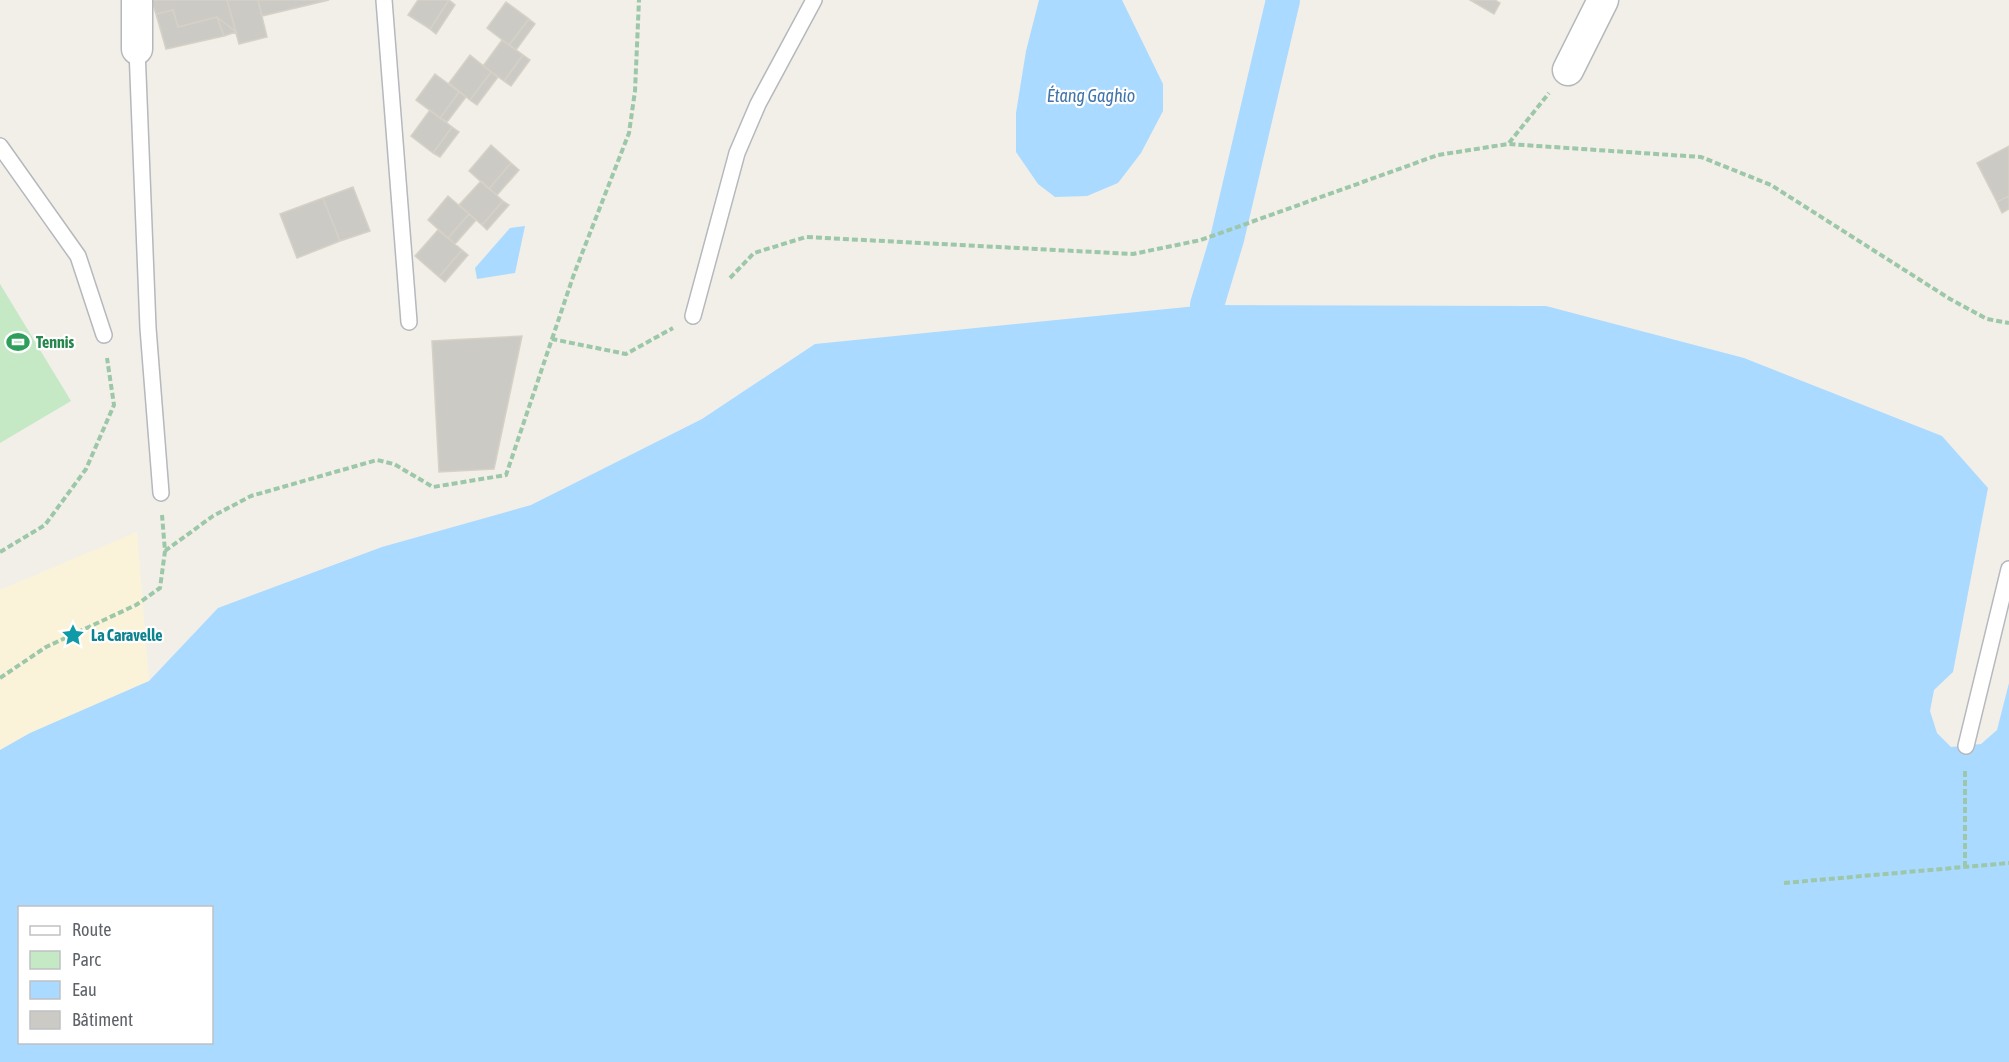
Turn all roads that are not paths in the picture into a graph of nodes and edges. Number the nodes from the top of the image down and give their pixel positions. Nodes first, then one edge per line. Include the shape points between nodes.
1 (137, 0) edge
2 (384, 0) edge
3 (814, 0) edge
4 (1598, 4) edge
5 (137, 50) joint
6 (1568, 70) road end
7 (0, 146) edge
8 (693, 316) road end
9 (409, 322) dead end
10 (104, 335) road end
11 (161, 493) road end
12 (2009, 569) edge
13 (1966, 746) road end

1 - 5 street
2 - 9 lane
3 - 8 lane via 758,104 737,153
4 - 6 street
5 - 11 lane via 148,328
7 - 10 lane via 78,256
12 - 13 lane

